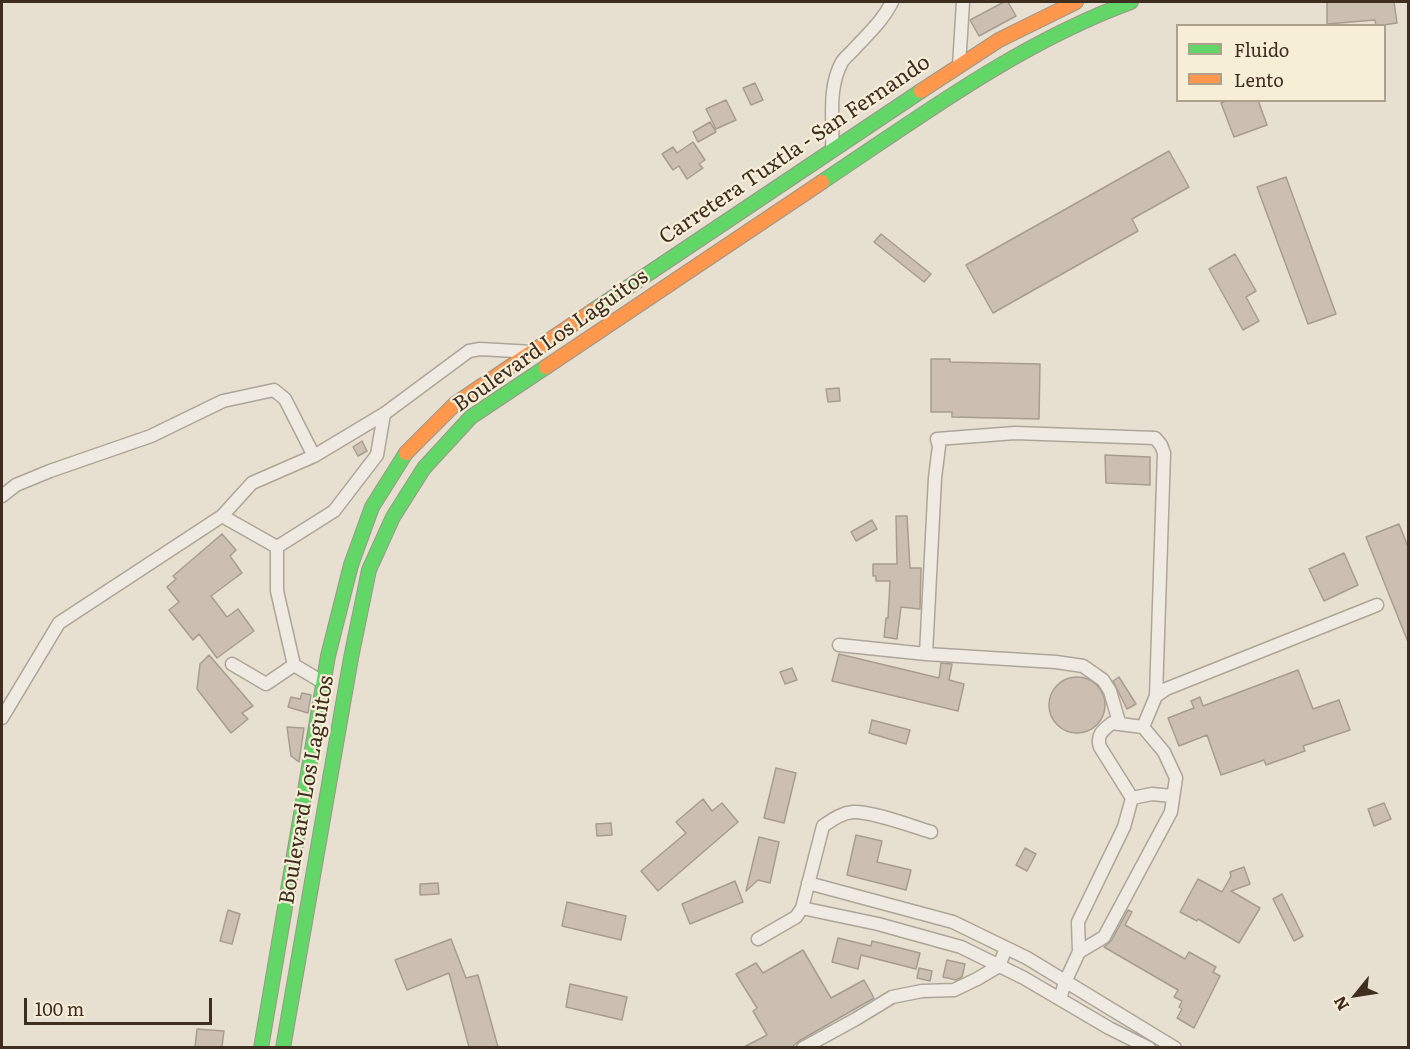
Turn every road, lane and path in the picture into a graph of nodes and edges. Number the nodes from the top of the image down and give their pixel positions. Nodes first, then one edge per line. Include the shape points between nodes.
1 (892, 2) edge
2 (963, 2) edge
3 (1077, 2) edge
4 (1131, 2) edge
5 (959, 66) junction
6 (902, 104) junction
7 (914, 122) junction
8 (832, 149) junction
9 (533, 352) junction
10 (384, 414) junction
11 (314, 456) junction
12 (2, 496) edge
13 (222, 516) junction
14 (278, 547) junction
15 (1377, 605) dead end
16 (839, 645) dead end
17 (926, 654) junction
18 (232, 663) dead end
19 (294, 665) junction
20 (324, 683) junction
21 (1156, 696) junction
22 (2, 718) edge
23 (1119, 722) junction
24 (1143, 727) junction
25 (1172, 796) junction
26 (1132, 798) junction
27 (931, 832) dead end
28 (808, 883) junction
29 (802, 908) junction
30 (758, 939) dead end
31 (1006, 948) junction
32 (1080, 952) junction
33 (999, 966) junction
34 (1065, 982) junction
35 (1060, 999) junction
36 (261, 1047) edge
37 (283, 1047) edge
38 (803, 1047) edge
39 (1149, 1047) edge
40 (1175, 1047) edge

1 - 8 street via 885,17 842,62 831,106
2 - 5 street
3 - 5 main road, Carretera Tuxtla - San Fernando via 999,40
4 - 7 main road, Boulevard Los Laguitos via 1106,10 1010,59
5 - 6 main road, Carretera Tuxtla - San Fernando
6 - 7 main road
6 - 8 main road, Carretera Tuxtla - San Fernando
7 - 37 main road, Boulevard Los Laguitos via 471,417 424,468 393,517 369,570
8 - 9 main road, Carretera Tuxtla - San Fernando
9 - 10 street via 480,348 469,351
9 - 20 main road, Carretera Tuxtla - San Fernando via 455,404 408,450 372,507 351,565
10 - 11 street
10 - 14 street via 377,455 334,512
11 - 12 street via 285,399 274,390 223,401 151,436 16,485
11 - 13 street via 252,483
13 - 14 street
13 - 22 street via 59,623
14 - 19 street via 277,591
15 - 21 street via 1187,679
16 - 17 street
17 - 21 street via 937,439 1015,433 1155,438 1164,453
17 - 23 street via 1083,666 1103,680
18 - 19 street via 266,684
19 - 20 street
20 - 36 main road, Carretera Tuxtla - San Fernando
21 - 24 street
23 - 24 street
23 - 26 street via 1101,732 1098,743
24 - 25 street via 1171,765 1176,778
25 - 26 street
25 - 32 street via 1171,812 1104,937
26 - 32 street via 1124,827 1078,922
27 - 28 street via 869,814 853,812 838,816 823,826
28 - 29 street
28 - 31 street via 953,922
29 - 30 street via 796,917
29 - 33 street via 961,947
31 - 33 street
31 - 34 street
32 - 34 street
33 - 35 street
33 - 38 street via 954,990 892,997
34 - 35 street
34 - 40 street
35 - 39 street

